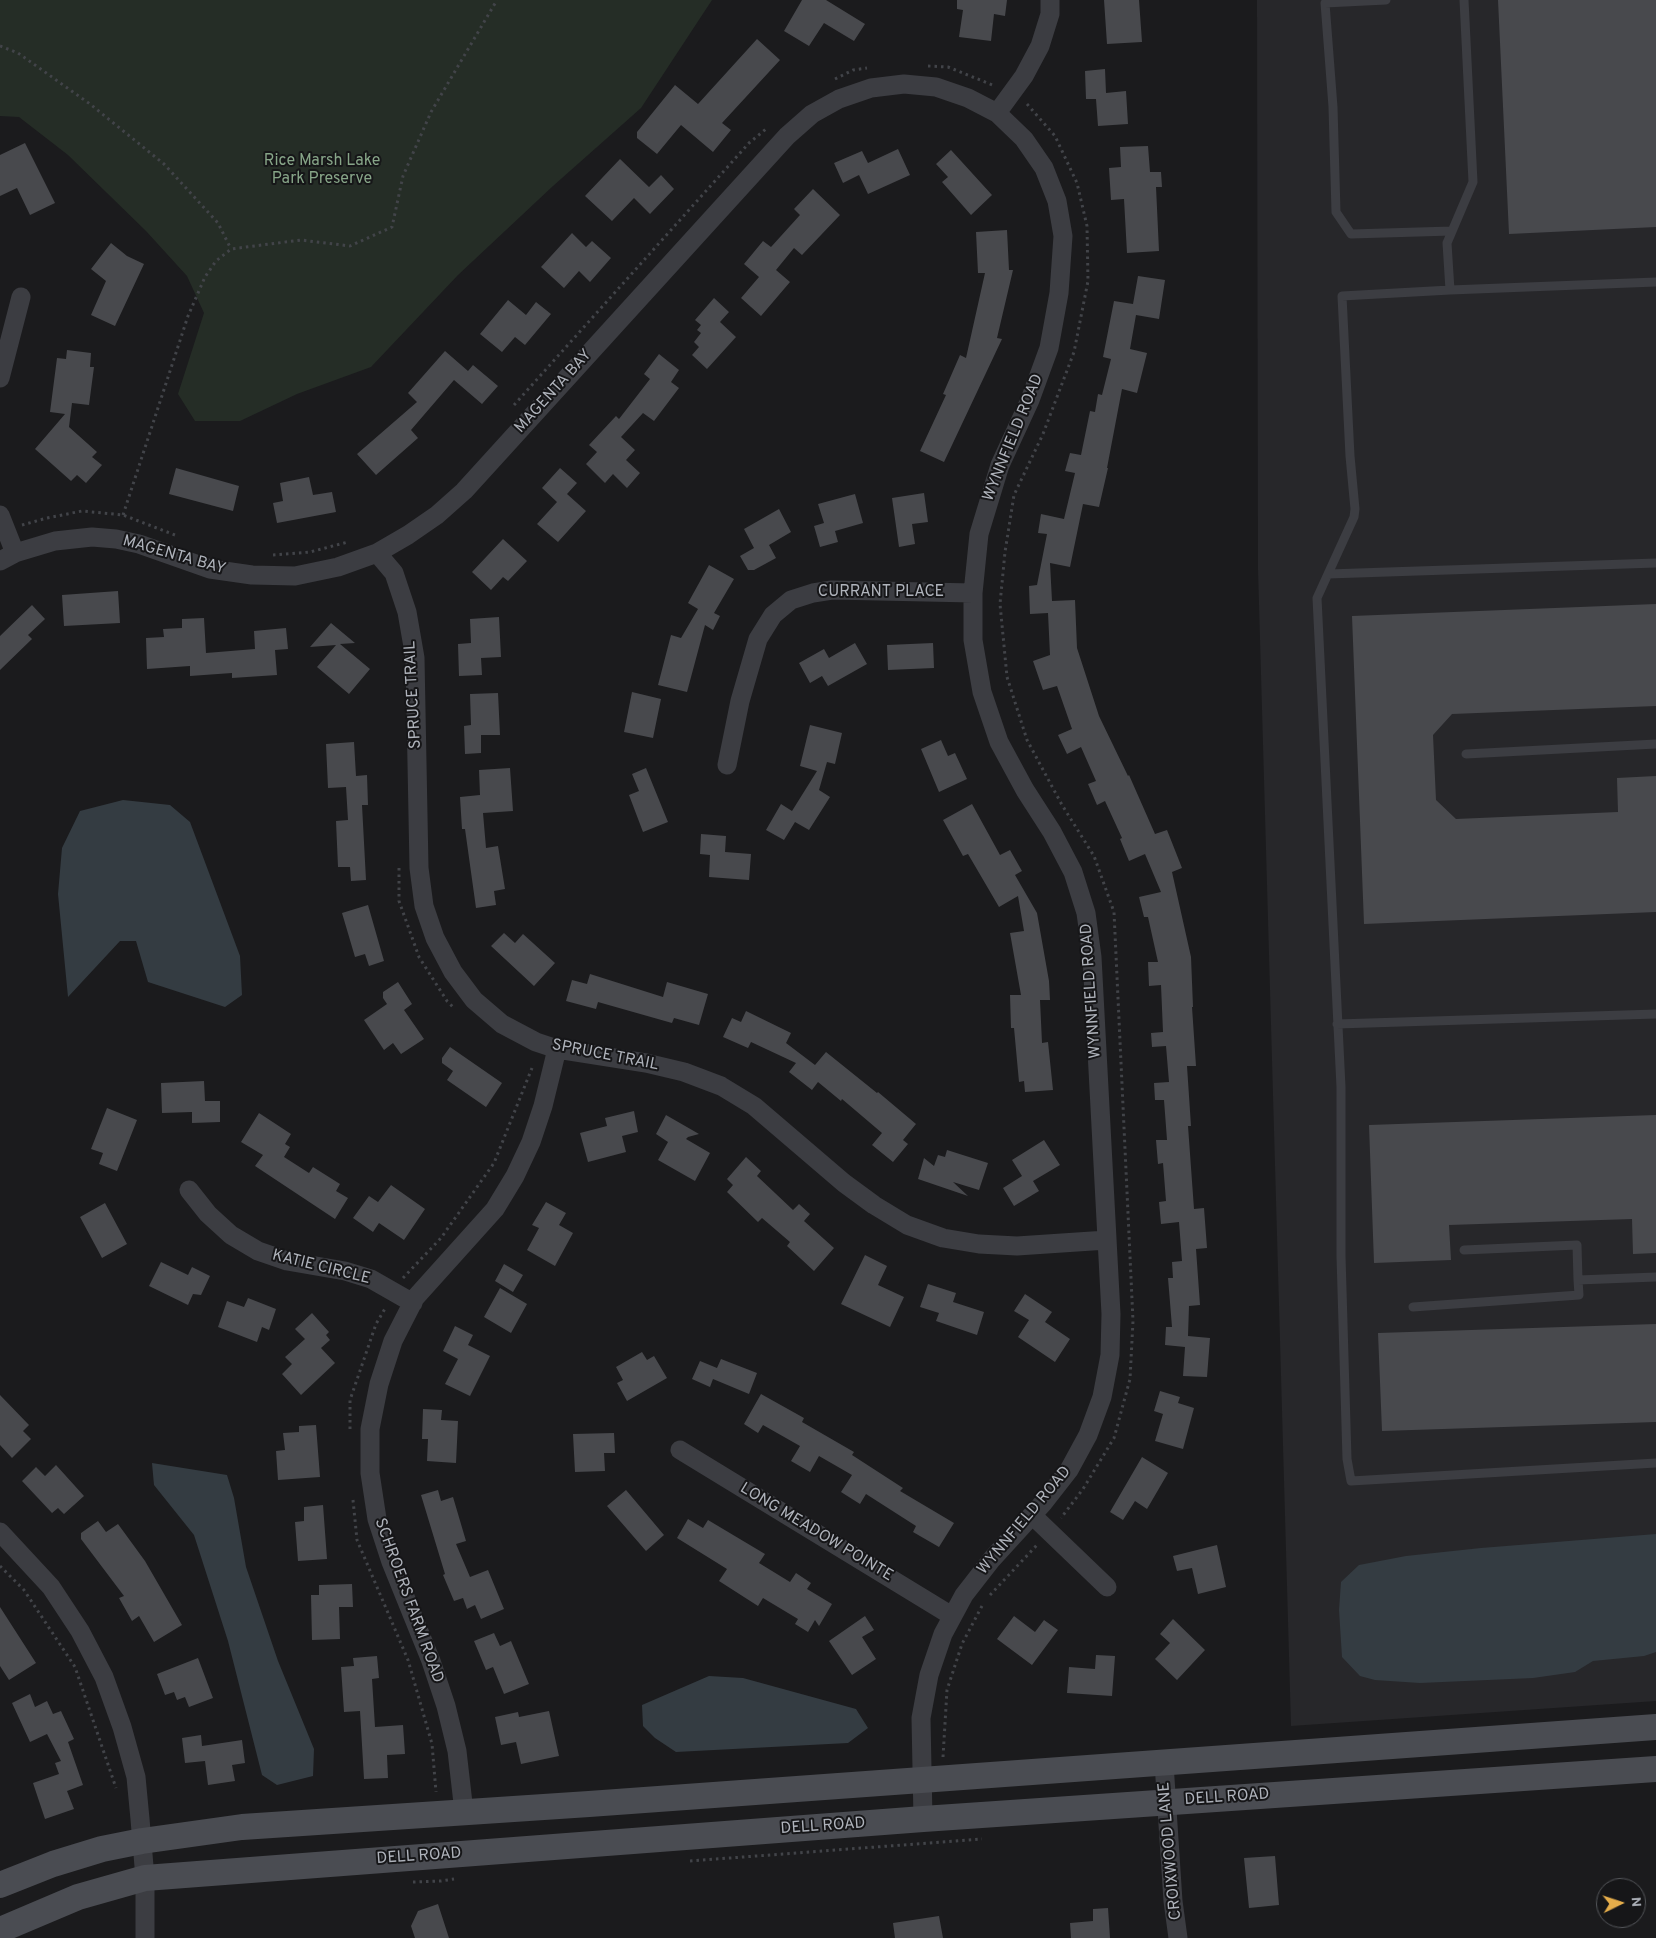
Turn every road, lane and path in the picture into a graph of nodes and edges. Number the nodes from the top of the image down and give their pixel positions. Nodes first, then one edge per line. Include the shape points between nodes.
1 (498, 0) edge
2 (1050, 0) edge
3 (1386, 0) edge
4 (1464, 0) edge
5 (0, 46) edge
6 (921, 65) dead end
7 (870, 68) dead end
8 (830, 82) dead end
9 (996, 86) dead end
10 (1019, 100) dead end
11 (997, 113) junction
12 (771, 125) dead end
13 (1034, 154) joint
14 (1452, 231) junction
15 (231, 249) junction
16 (1656, 282) edge
17 (1450, 290) junction
18 (21, 297) dead end
19 (0, 378) edge
20 (509, 411) dead end
21 (123, 514) junction
22 (3, 523) edge
23 (176, 535) dead end
24 (351, 541) dead end
25 (377, 553) junction
26 (265, 556) dead end
27 (8, 557) edge
28 (1656, 563) edge
29 (1328, 574) junction
30 (973, 594) junction
31 (1656, 744) edge
32 (1466, 754) dead end
33 (728, 765) dead end
34 (399, 863) dead end
35 (458, 1012) dead end
36 (1656, 1014) edge
37 (1336, 1024) junction
38 (555, 1057) junction
39 (189, 1190) dead end
40 (1107, 1240) junction
41 (1464, 1250) dead end
42 (1656, 1277) edge
43 (402, 1278) dead end
44 (1578, 1280) junction
45 (389, 1301) dead end
46 (413, 1303) junction
47 (1413, 1307) dead end
48 (350, 1435) dead end
49 (680, 1450) dead end
50 (1656, 1463) edge
51 (352, 1490) dead end
52 (1032, 1515) junction
53 (1060, 1520) dead end
54 (0, 1532) edge
55 (1041, 1541) dead end
56 (0, 1566) edge
57 (1107, 1586) dead end
58 (952, 1616) junction
59 (1656, 1727) edge
60 (942, 1757) dead end
61 (1164, 1763) junction
62 (1656, 1769) edge
63 (922, 1780) junction
64 (117, 1793) dead end
65 (436, 1793) dead end
66 (1166, 1802) junction
67 (464, 1812) junction
68 (923, 1819) junction
69 (142, 1841) junction
70 (145, 1878) junction
71 (0, 1885) edge
72 (0, 1930) edge
73 (145, 1938) edge
74 (1178, 1938) edge

1 - 15 path via 431,112 403,176 392,227 350,246 301,240
2 - 11 street via 1050,14 1040,46 1024,76
3 - 14 lane via 1325,3 1336,212 1351,234
4 - 14 lane via 1473,182
5 - 15 path via 18,53 90,104 164,164 218,223
6 - 9 path via 948,67
7 - 8 path via 853,70
10 - 53 path via 1027,104 1055,136 1077,183 1087,226 1088,281 1074,352 1043,434 1014,496 1000,604 1007,677 1027,740 1094,856 1114,912 1133,1321 1130,1379 1114,1438
11 - 13 street, MAGENTA BAY via 1024,139
11 - 25 street, MAGENTA BAY via 936,87 904,84 871,88 839,99 812,114 787,136 464,491 437,515
12 - 20 path via 750,143
13 - 30 street, WYNNFIELD ROAD via 1044,168 1057,201 1063,236 1060,293 1049,348 988,501 979,534
14 - 17 lane via 1447,243
15 - 21 path via 204,277 188,316
16 - 17 lane
17 - 29 lane via 1342,296 1355,509
18 - 19 street
21 - 22 path via 82,511
21 - 23 path
22 - 27 street
24 - 26 path via 310,552
25 - 27 street, MAGENTA BAY via 338,568 295,576 210,570 139,544 92,537 55,541
25 - 38 street, SPRUCE TRAIL via 394,573 407,612 416,658 419,868 424,906 435,938 453,972 474,1000 502,1024 536,1042
28 - 29 lane
29 - 37 lane via 1317,598
30 - 33 street, CURRANT PLACE via 832,590 790,600 773,616 758,639 740,701
30 - 40 street, WYNNFIELD ROAD via 973,640 982,692 999,742 1073,872 1086,913 1092,957
31 - 32 lane
34 - 35 path via 399,902 419,957 447,1001
36 - 37 lane
37 - 50 lane via 1341,1088 1340,1256 1347,1459 1351,1481
38 - 40 street, SPRUCE TRAIL via 646,1063 684,1072 720,1086 754,1106 874,1205 907,1225 943,1238 1017,1246
38 - 43 path via 536,1059 494,1163 441,1238
38 - 46 street, SCHROERS FARM ROAD via 531,1142 515,1176 495,1209
39 - 46 street, KATIE CIRCLE via 208,1214 258,1252 371,1279
40 - 52 street, WYNNFIELD ROAD via 1110,1355 1102,1396 1088,1435 1069,1470
41 - 44 lane via 1577,1245
42 - 44 lane
44 - 47 lane via 1580,1295
45 - 48 path via 376,1324 350,1400
46 - 67 street, SCHROERS FARM ROAD via 393,1341 379,1384 370,1429 370,1473 377,1519 388,1553 446,1706 457,1751
49 - 58 street, LONG MEADOW POINTE
51 - 65 path via 357,1540 408,1660 432,1744
52 - 57 street
52 - 58 street, WYNNFIELD ROAD via 992,1559
54 - 69 street via 50,1587 80,1631 104,1677 136,1777
55 - 60 path via 985,1600 962,1644 947,1690
56 - 64 path via 24,1590 75,1667
58 - 63 street, WYNNFIELD ROAD via 929,1675 921,1718
59 - 61 main road
61 - 63 main road
61 - 66 street, CROIXWOOD LANE
62 - 66 main road, DELL ROAD
63 - 67 main road
63 - 68 street, WYNNFIELD ROAD
66 - 68 main road, DELL ROAD
66 - 74 street, CROIXWOOD LANE
67 - 69 main road via 242,1827
68 - 70 main road, DELL ROAD
69 - 70 street
69 - 71 main road via 78,1856
70 - 72 main road, DELL ROAD via 78,1897
70 - 73 street

